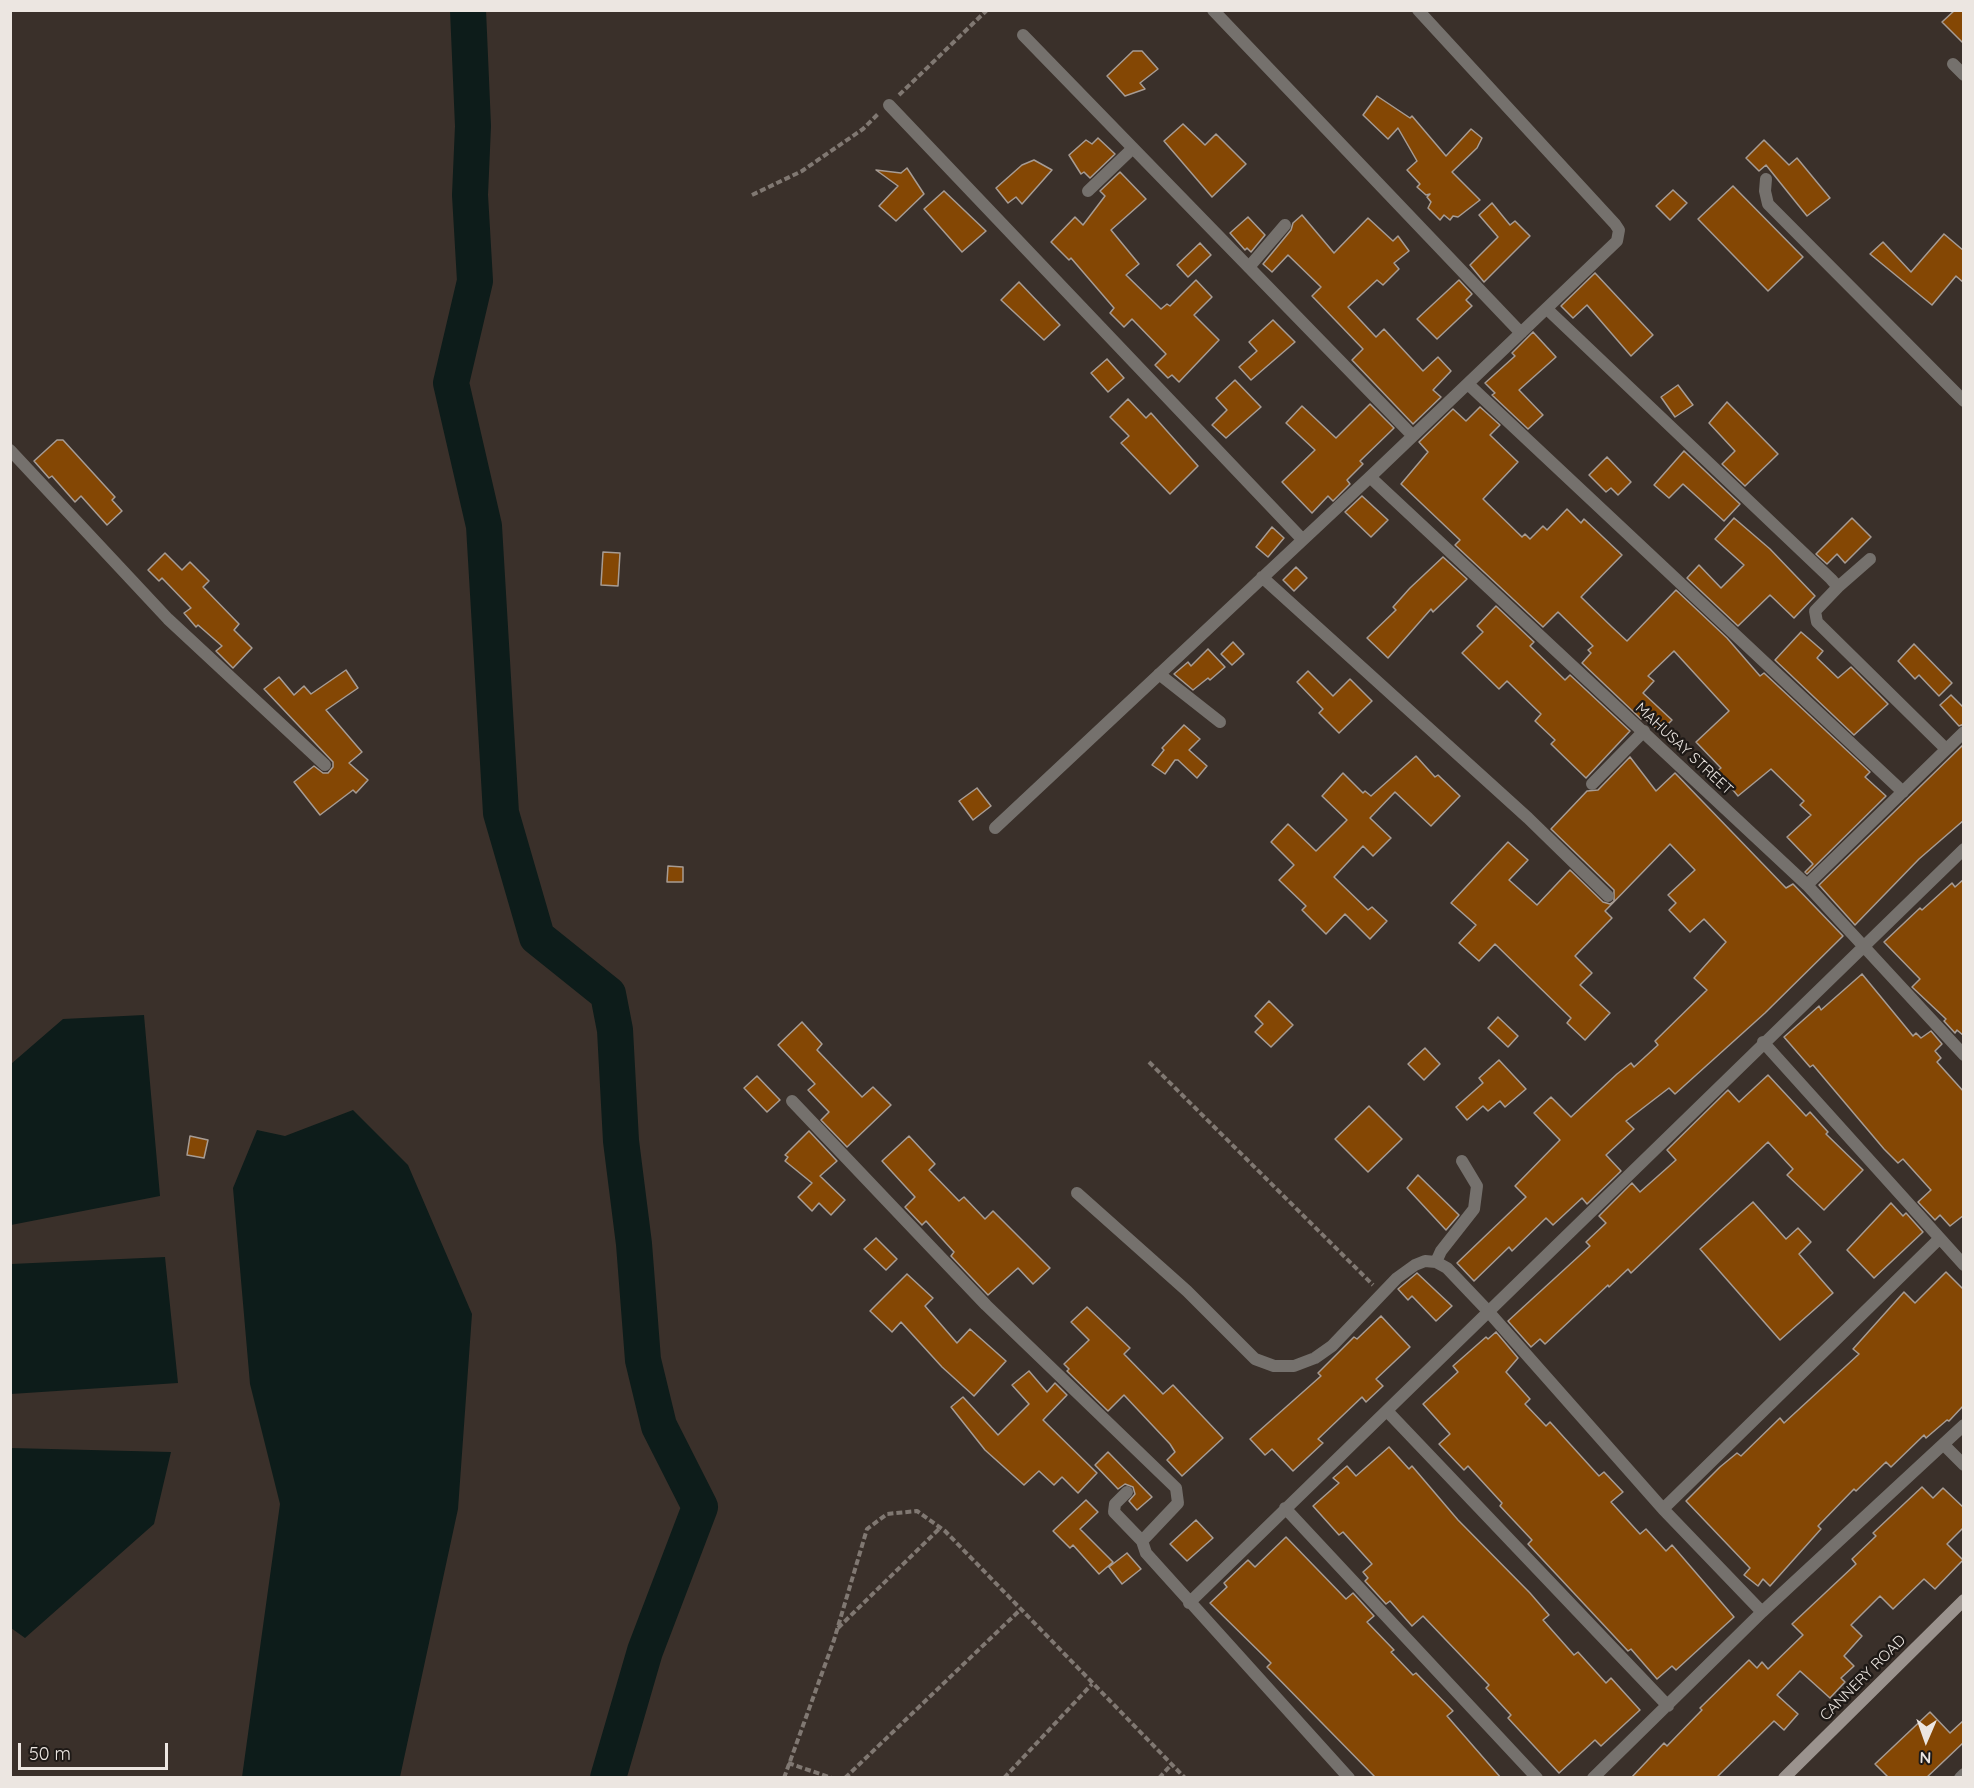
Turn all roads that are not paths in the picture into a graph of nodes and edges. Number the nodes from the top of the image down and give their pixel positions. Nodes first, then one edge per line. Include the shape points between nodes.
1 (1213, 10) edge
2 (1418, 10) edge
3 (1023, 35) dead end
4 (1953, 64) dead end
5 (1964, 75) edge
6 (889, 105) dead end
7 (1134, 148) junction
8 (1766, 179) dead end
9 (1088, 191) dead end
10 (1285, 225) dead end
11 (1249, 267) junction
12 (1547, 309) junction
13 (1521, 333) junction
14 (1468, 384) junction
15 (1964, 401) edge
16 (1413, 436) junction
17 (10, 450) edge
18 (1370, 477) junction
19 (1302, 539) junction
20 (1870, 560) dead end
21 (1262, 577) junction
22 (1838, 587) junction
23 (1159, 674) junction
24 (1220, 722) dead end
25 (1644, 731) junction
26 (1964, 732) edge
27 (1946, 749) junction
28 (325, 765) dead end
29 (1592, 784) dead end
30 (1903, 792) junction
31 (995, 828) dead end
32 (1962, 853) edge
33 (1807, 885) junction
34 (1608, 896) dead end
35 (1865, 945) junction
36 (1763, 1042) junction
37 (1964, 1055) edge
38 (792, 1101) dead end
39 (1462, 1161) dead end
40 (1077, 1193) dead end
41 (1939, 1239) junction
42 (1436, 1262) junction
43 (1964, 1264) edge
44 (1487, 1310) junction
45 (1388, 1412) junction
46 (1964, 1425) edge
47 (1944, 1445) junction
48 (1964, 1465) edge
49 (1126, 1492) dead end
50 (1286, 1508) junction
51 (1663, 1509) junction
52 (1142, 1541) junction
53 (1964, 1600) edge
54 (1189, 1603) junction
55 (1762, 1612) junction
56 (1668, 1706) junction
57 (1964, 1774) edge
58 (1349, 1778) edge
59 (1537, 1778) edge
60 (1593, 1778) edge
61 (1784, 1778) edge
62 (1960, 1778) edge

1 - 13 street
2 - 12 street via 1619,230 1617,241
3 - 7 street
4 - 5 street
6 - 19 street
7 - 9 street
7 - 11 street
8 - 15 street via 1768,204
10 - 11 street
11 - 16 street
12 - 13 street
12 - 22 street
13 - 14 street
14 - 16 street
14 - 30 street
16 - 18 street
17 - 28 street via 168,619
18 - 19 street
18 - 25 street, MAHUSAY STREET
19 - 21 street
20 - 22 street
21 - 23 street
21 - 34 street via 1528,818
22 - 27 street via 1815,611 1817,622
23 - 24 street
23 - 31 street
25 - 29 street
25 - 33 street, MAHUSAY STREET
26 - 27 street
27 - 30 street
30 - 33 street
32 - 35 street
33 - 35 street, MAHUSAY STREET
35 - 36 street
35 - 37 street, MAHUSAY STREET
36 - 41 street
36 - 44 street
38 - 52 street via 986,1305 1176,1488 1179,1496 1174,1509
39 - 42 street via 1477,1186 1474,1209
40 - 42 street via 1255,1359 1274,1366 1294,1366 1315,1358 1415,1265
41 - 43 street
41 - 51 street
42 - 44 street via 1447,1268
44 - 45 street
44 - 51 street
45 - 50 street
45 - 56 street
46 - 47 street
47 - 48 street
47 - 55 street
49 - 52 street via 1115,1504 1114,1512
50 - 54 street
50 - 59 street
51 - 55 street
52 - 54 street via 1150,1559
53 - 61 main road, CANNERY ROAD
54 - 58 street
55 - 56 street
56 - 60 street
57 - 62 street

